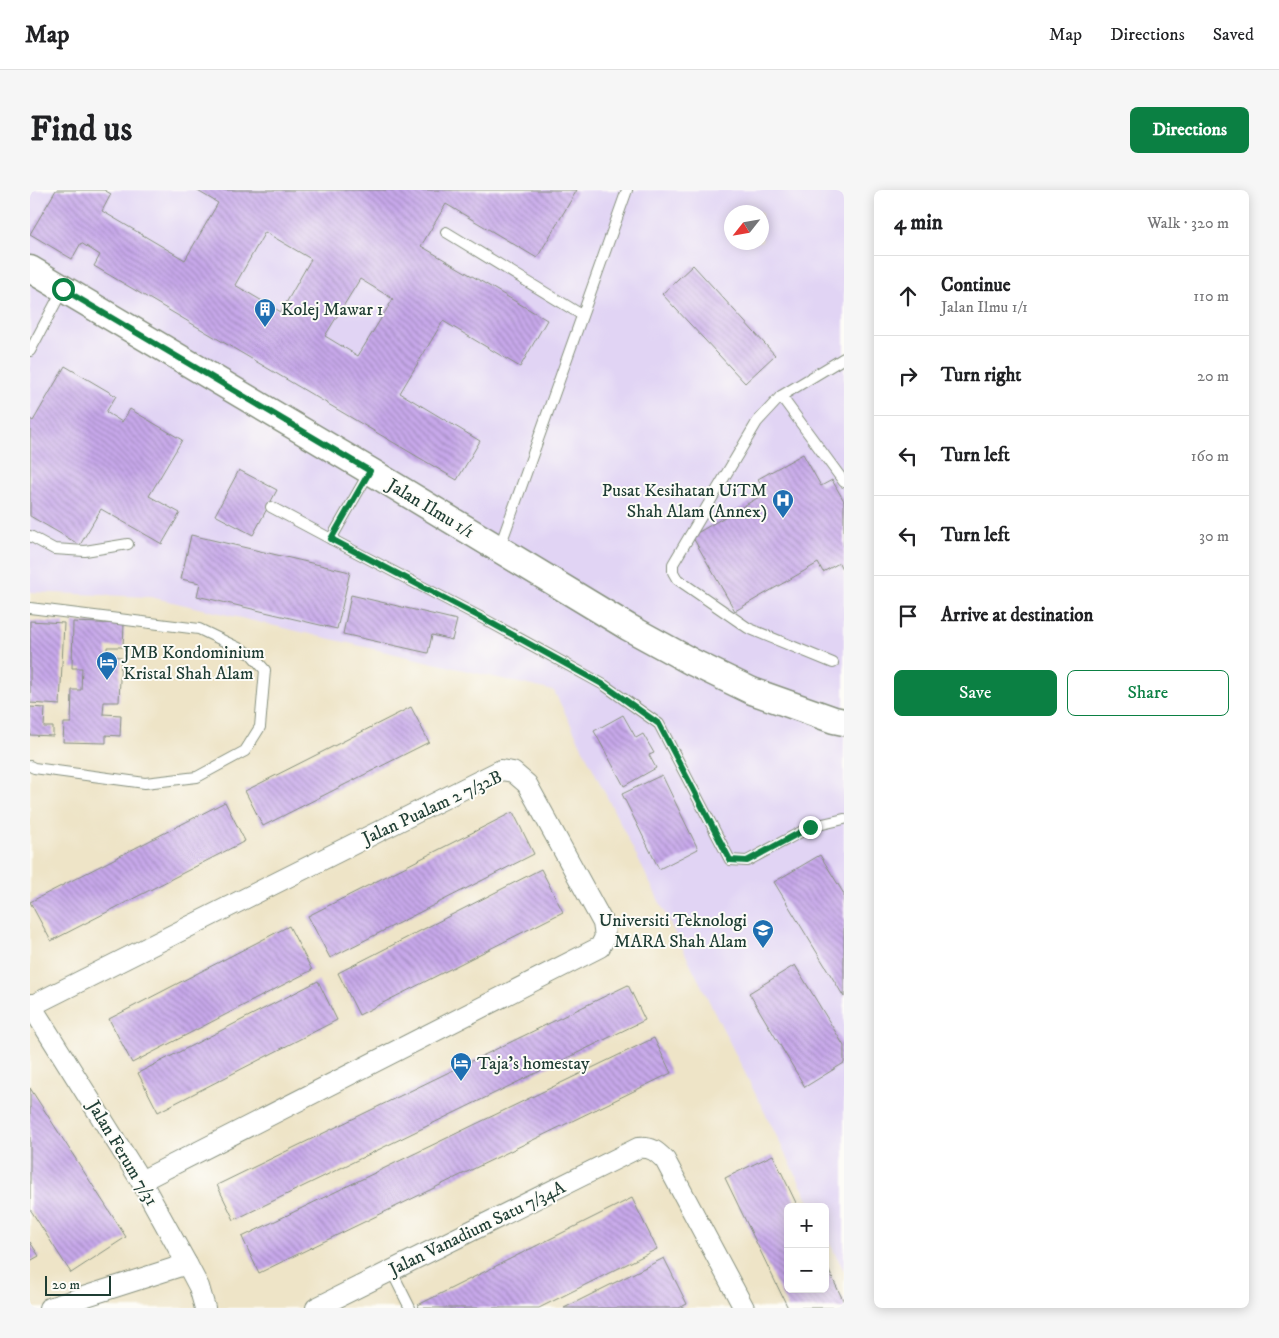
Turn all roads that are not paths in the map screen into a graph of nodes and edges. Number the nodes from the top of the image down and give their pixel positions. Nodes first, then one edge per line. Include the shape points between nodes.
1 (626, 190) edge
2 (446, 232) dead end
3 (30, 269) edge
4 (63, 289) junction
5 (582, 315) junction
6 (30, 351) edge
7 (844, 358) edge
8 (781, 396) junction
9 (370, 471) junction
10 (844, 482) edge
11 (271, 506) dead end
12 (30, 536) edge
13 (331, 539) junction
14 (128, 544) dead end
15 (498, 550) junction
16 (30, 608) edge
17 (833, 662) dead end
18 (844, 722) edge
19 (30, 766) edge
20 (844, 818) edge
21 (31, 1005) edge
22 (141, 1181) junction
23 (187, 1264) junction
24 (392, 1270) junction
25 (49, 1308) edge
26 (205, 1308) edge
27 (316, 1308) edge
28 (410, 1308) edge
29 (744, 1308) edge

1 - 5 lane
2 - 5 lane
3 - 4 street, Jalan Ilmu 1/1
4 - 6 lane
4 - 9 street, Jalan Ilmu 1/1
5 - 15 lane
7 - 8 lane
8 - 10 lane
8 - 17 lane via 757,422 673,564 673,572 677,579 748,628
9 - 13 lane
9 - 15 street, Jalan Ilmu 1/1
11 - 13 lane
12 - 14 lane via 54,549 85,551
13 - 20 lane via 604,685 659,724 730,860 747,861 810,827
15 - 18 street, Jalan Ilmu 1/1 via 692,662 752,691
16 - 19 lane via 199,629 251,654 264,670 260,727 245,751 197,777 145,783
21 - 22 street, Jalan Ferum 7/31
21 - 22 street, Jalan Pualam 2 7/32B via 501,770 513,772 526,784 603,923 605,937 600,947
22 - 23 street, Jalan Ferum 7/31
23 - 25 street
23 - 26 street, Jalan Ferum 7/31
24 - 27 street, Jalan Vanadium Satu 7/34A
24 - 28 lane
24 - 29 street, Jalan Vanadium Satu 7/34A via 638,1148 647,1147 665,1160

